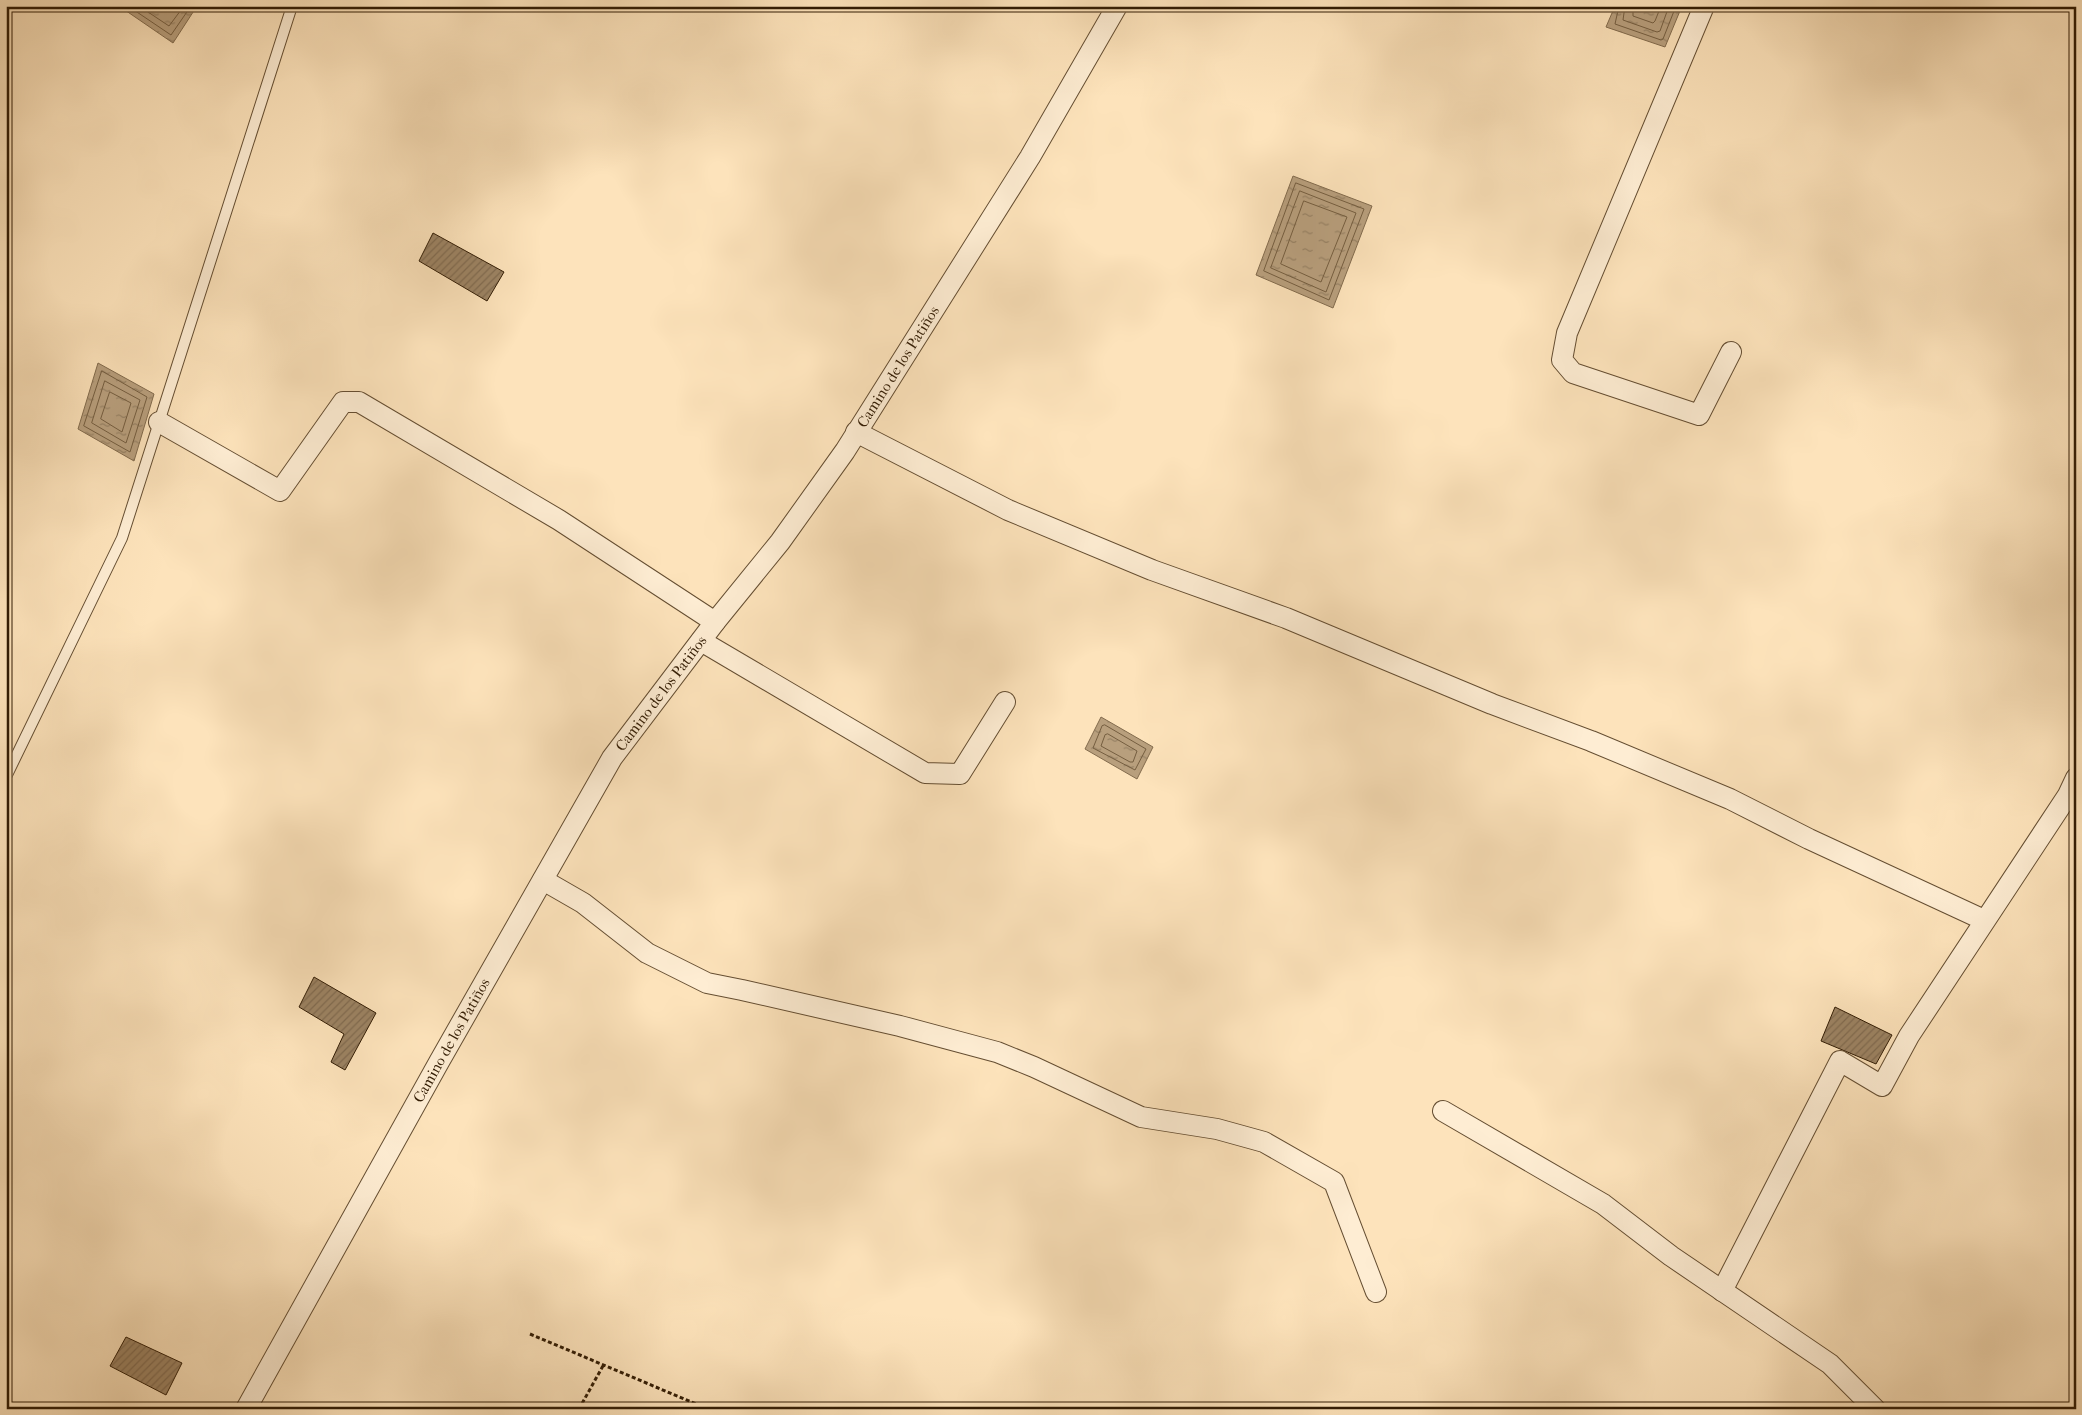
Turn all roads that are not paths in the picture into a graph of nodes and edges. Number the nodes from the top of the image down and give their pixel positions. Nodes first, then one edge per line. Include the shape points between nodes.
1 (292, 6) edge
2 (1117, 6) edge
3 (1704, 6) edge
4 (1731, 352) dead end
5 (160, 422) junction
6 (856, 432) junction
7 (715, 622) junction
8 (701, 641) junction
9 (1005, 702) dead end
10 (6, 777) edge
11 (2076, 778) edge
12 (543, 880) junction
13 (1984, 920) junction
14 (1443, 1111) dead end
15 (1722, 1291) junction
16 (1376, 1292) dead end
17 (246, 1409) edge
18 (1875, 1409) edge

1 - 5 lane
2 - 6 street, Camino de los Patiños via 1030,157
3 - 4 street via 1567,333 1562,360 1573,373 1699,415
5 - 7 street via 280,491 343,402 358,402 559,520
5 - 10 lane via 122,538
6 - 7 street, Camino de los Patiños via 780,542
6 - 13 street via 1008,510 1152,570 1286,618 1730,799 1809,840
7 - 8 street, Camino de los Patiños
8 - 9 street via 925,773 960,774
8 - 12 street, Camino de los Patiños via 612,758
11 - 13 street via 2068,796
12 - 16 street via 583,902 647,953 707,983 900,1026 997,1052 1140,1117 1217,1129 1264,1142 1334,1182
12 - 17 street, Camino de los Patiños
13 - 15 street via 1909,1036 1882,1086 1840,1061
14 - 15 street via 1603,1204
15 - 18 street via 1830,1364

